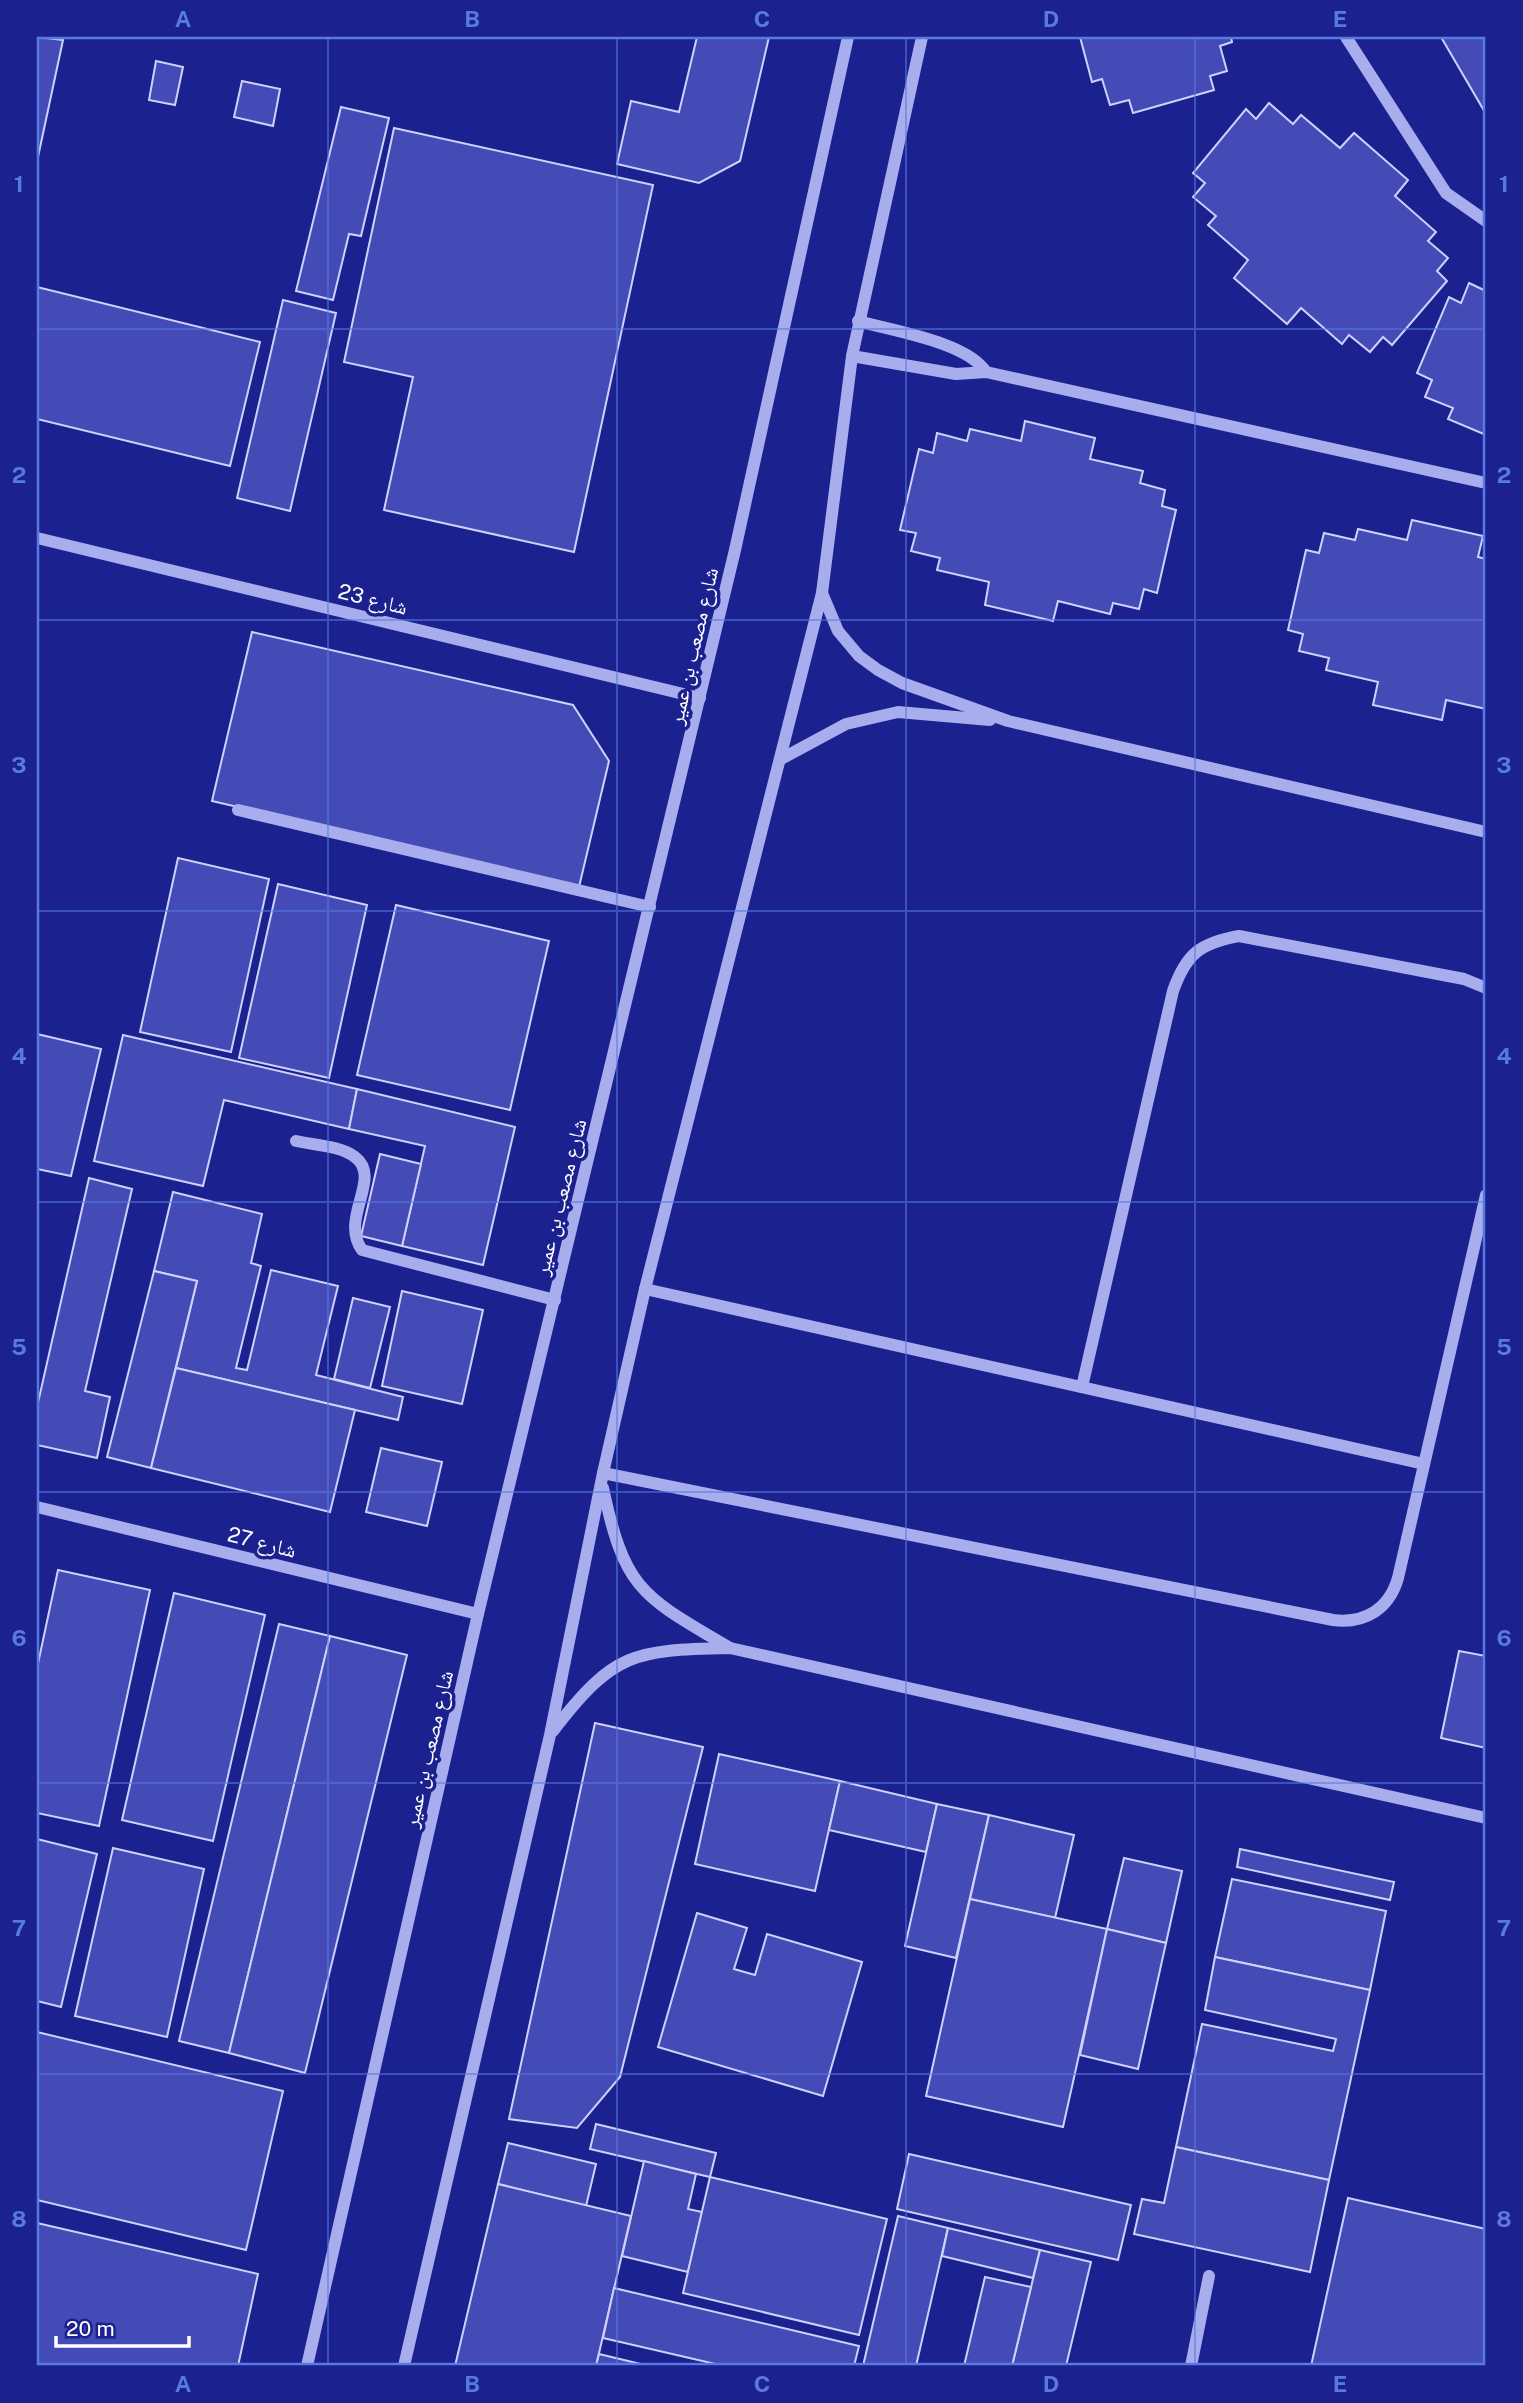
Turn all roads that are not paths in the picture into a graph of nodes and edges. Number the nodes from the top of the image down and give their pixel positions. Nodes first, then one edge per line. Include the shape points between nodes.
1 (848, 37) edge
2 (922, 37) edge
3 (1346, 37) edge
4 (1486, 221) edge
5 (859, 321) junction
6 (852, 356) junction
7 (986, 372) junction
8 (1486, 484) edge
9 (37, 538) edge
10 (821, 593) junction
11 (700, 698) junction
12 (1008, 721) junction
13 (781, 759) junction
14 (238, 810) dead end
15 (1486, 832) edge
16 (650, 907) junction
17 (1486, 988) edge
18 (296, 1141) dead end
19 (1486, 1195) edge
20 (645, 1289) junction
21 (555, 1300) junction
22 (1082, 1387) junction
23 (1424, 1464) junction
24 (603, 1479) junction
25 (37, 1507) edge
26 (478, 1614) junction
27 (730, 1648) junction
28 (550, 1735) junction
29 (1486, 1818) edge
30 (1209, 2276) dead end
31 (307, 2366) edge
32 (404, 2366) edge
33 (1191, 2366) edge

1 - 11 street, شارع مصعب بن عمير
2 - 5 street
3 - 4 street via 1446,193
5 - 6 street
5 - 7 street via 963,352
6 - 7 street via 956,374
6 - 10 street
7 - 8 street
9 - 11 street, شارع 23
10 - 12 street via 838,631 878,670 901,683
10 - 13 street
11 - 16 street, شارع مصعب بن عمير
12 - 13 street via 898,712 846,724
12 - 15 street
13 - 20 street
14 - 16 street
16 - 21 street, شارع مصعب بن عمير
17 - 22 street via 1464,979 1239,936 1216,940 1195,951 1173,991
18 - 21 street via 347,1153 364,1169 352,1229 362,1250
19 - 23 street
20 - 22 street
20 - 24 street
21 - 26 street, شارع مصعب بن عمير
22 - 23 street
23 - 24 street via 1394,1592 1375,1613 1348,1622
24 - 27 street via 618,1551 639,1586 671,1614
24 - 28 street
25 - 26 street, شارع 27
26 - 31 street, شارع مصعب بن عمير
27 - 28 street via 668,1649 617,1665 595,1681
27 - 29 street
28 - 32 street
30 - 33 street

